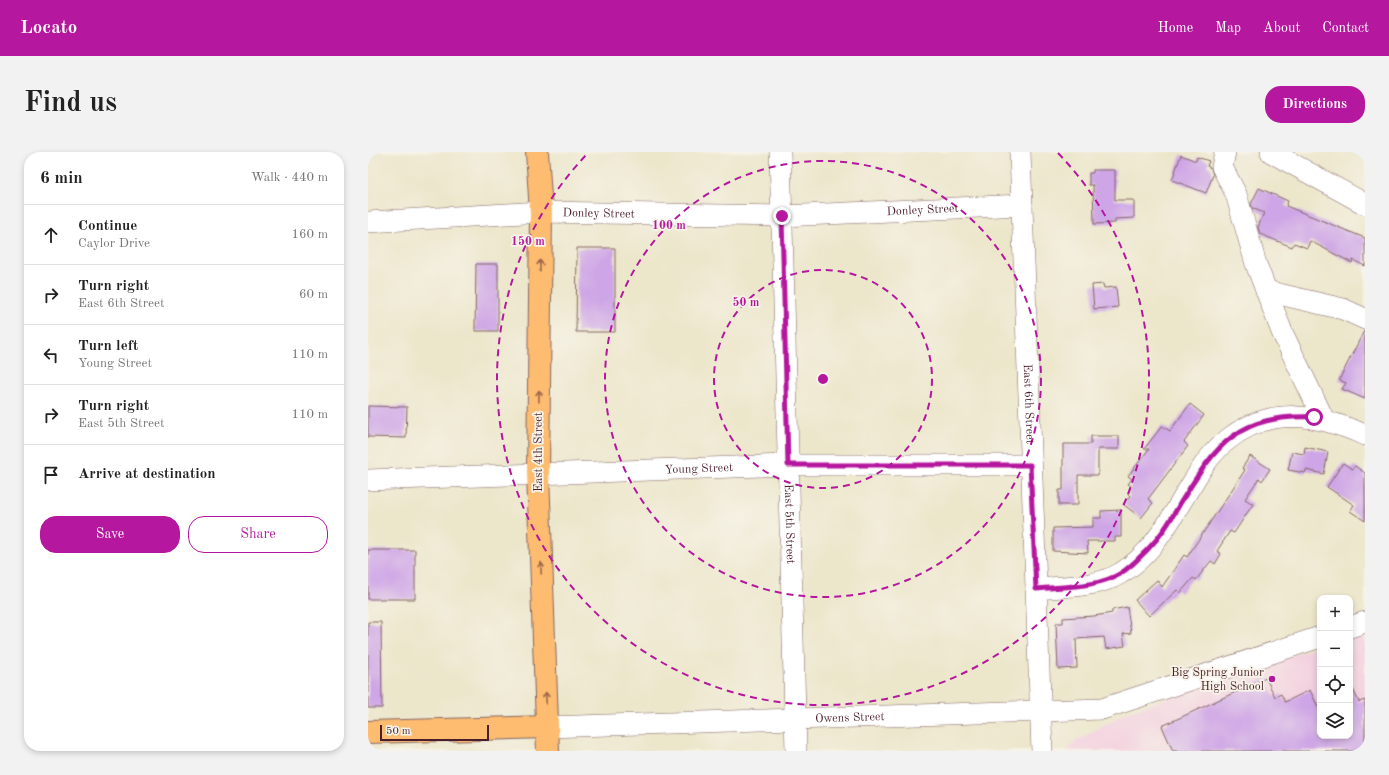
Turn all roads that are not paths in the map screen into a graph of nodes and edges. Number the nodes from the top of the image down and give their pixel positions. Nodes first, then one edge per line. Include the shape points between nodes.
1 (537, 152) edge
2 (780, 152) edge
3 (1020, 152) edge
4 (1225, 152) edge
5 (1271, 152) edge
6 (1365, 204) edge
7 (1022, 205) junction
8 (541, 212) junction
9 (782, 216) junction
10 (368, 222) edge
11 (1266, 291) junction
12 (1365, 319) edge
13 (1324, 420) junction
14 (1365, 435) edge
15 (788, 465) junction
16 (1030, 465) junction
17 (538, 473) junction
18 (368, 480) edge
19 (1036, 589) junction
20 (1365, 622) edge
21 (1353, 626) edge
22 (1317, 638) edge
23 (1039, 711) junction
24 (795, 719) junction
25 (547, 727) junction
26 (368, 732) edge
27 (548, 751) edge
28 (796, 751) edge
29 (1042, 751) edge

1 - 8 main road, East 4th Street
2 - 9 street, East 5th Street
3 - 7 street, East 6th Street
4 - 11 street via 1222,167 1236,194
5 - 6 street
7 - 9 street, Donley Street
7 - 16 street, East 6th Street
8 - 9 street, Donley Street
8 - 10 street, Donley Street
17 -> 8 main road, East 4th Street
9 - 15 street, East 5th Street
11 - 12 street via 1343,309
11 - 13 street via 1282,332
13 - 14 street via 1341,424
13 - 19 street via 1288,416 1266,420 1244,429 1225,441 1205,464 1161,536 1121,573 1094,583
15 - 16 street, Young Street
15 - 17 street, Young Street
15 - 24 street, East 5th Street
16 - 19 street, East 6th Street
17 - 18 street, Young Street
25 -> 17 main road, East 4th Street
19 - 23 street, East 6th Street
20 - 21 street
22 - 23 street, Owens Street via 1102,709
23 - 24 street, Owens Street
23 - 29 street, East 6th Street
24 - 25 street, Owens Street
24 - 28 street, East 5th Street
25 - 26 main road, Owens Street
25 - 27 main road, East 4th Street

